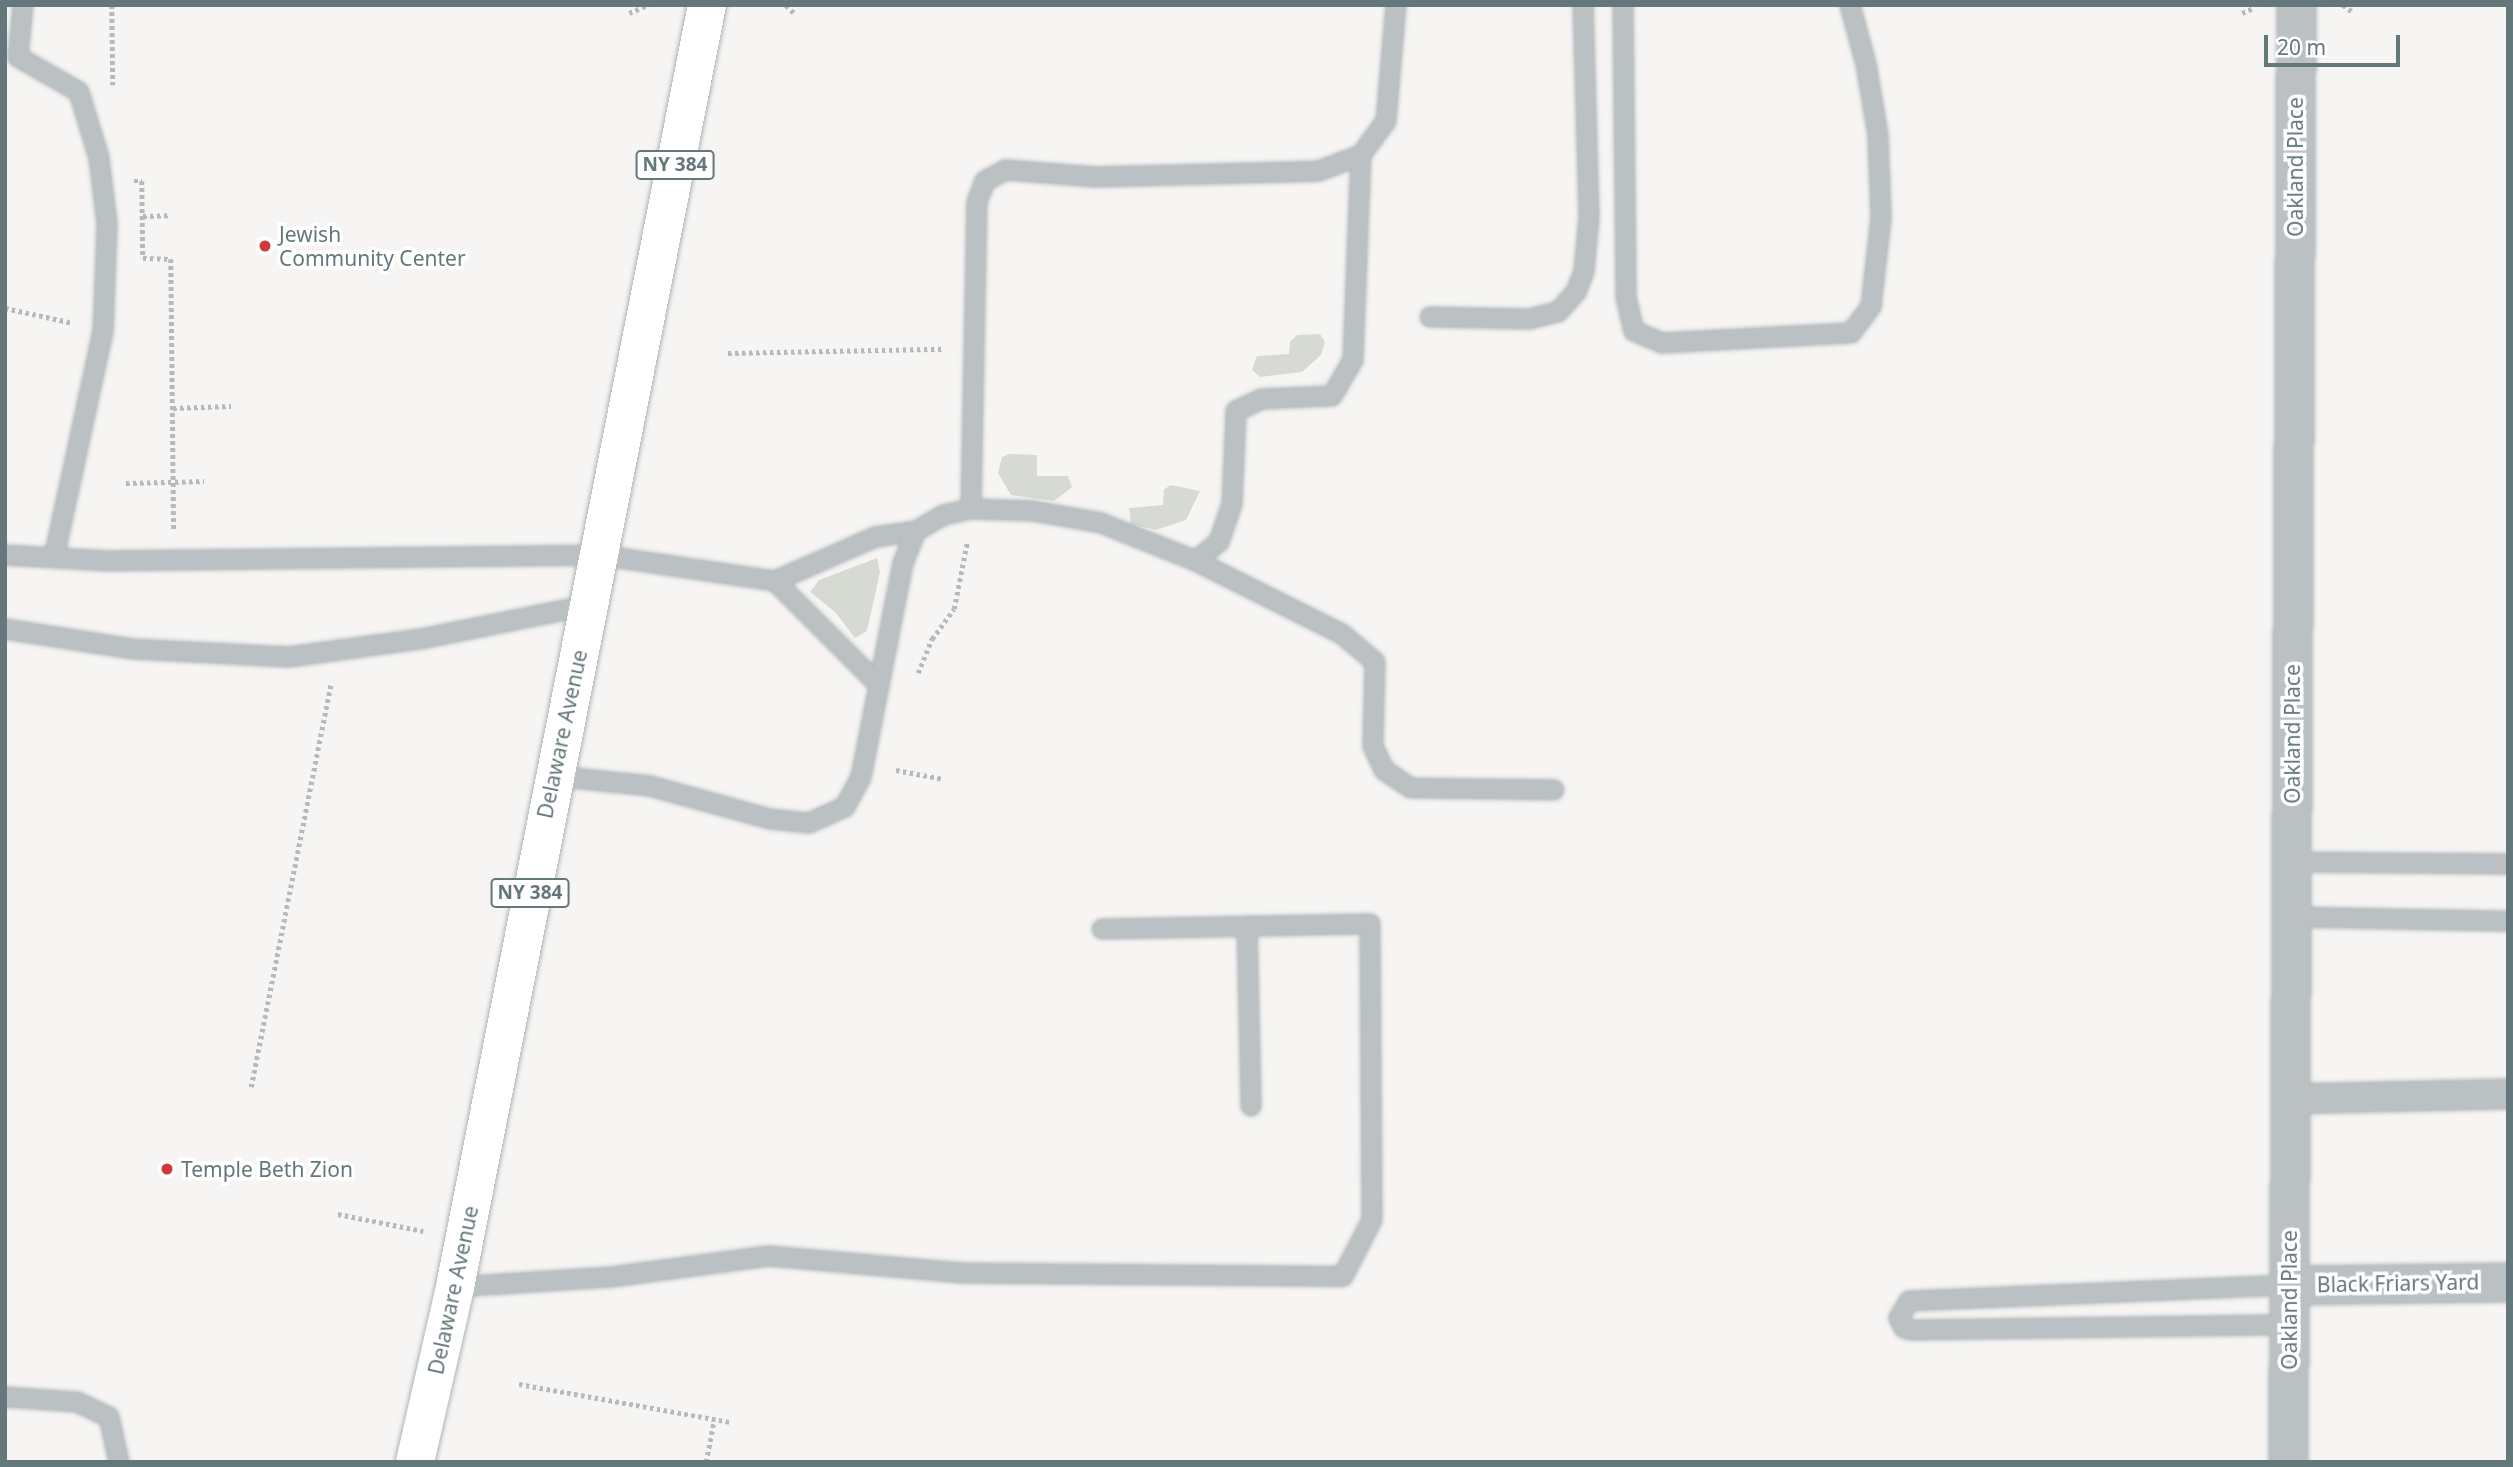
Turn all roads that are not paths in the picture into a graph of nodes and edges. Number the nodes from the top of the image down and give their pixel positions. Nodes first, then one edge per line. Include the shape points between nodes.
1 (23, 5) edge
2 (707, 5) edge
3 (1396, 5) edge
4 (1584, 5) edge
5 (1623, 5) edge
6 (1850, 5) edge
7 (2296, 5) edge
8 (1361, 155) junction
9 (1430, 317) dead end
10 (971, 509) junction
11 (916, 531) junction
12 (5, 555) edge
13 (598, 555) junction
14 (54, 558) junction
15 (1196, 561) junction
16 (775, 582) junction
17 (589, 605) junction
18 (5, 629) edge
19 (879, 685) junction
20 (553, 776) junction
21 (1554, 790) dead end
22 (2292, 862) junction
23 (2508, 864) edge
24 (2291, 917) junction
25 (2508, 921) edge
26 (1247, 926) junction
27 (1102, 929) dead end
28 (2508, 1094) edge
29 (2290, 1099) junction
30 (1251, 1106) dead end
31 (2508, 1282) edge
32 (2289, 1285) junction
33 (455, 1287) junction
34 (2289, 1325) junction
35 (5, 1397) edge
36 (119, 1462) edge
37 (415, 1462) edge
38 (2288, 1462) edge

1 - 14 lane via 18,57 79,92 99,158 107,224 103,331
2 - 13 main road, Delaware Avenue / NY 384
3 - 8 lane via 1386,121
4 - 9 lane via 1589,217 1584,271 1576,292 1558,312 1529,319
5 - 6 lane via 1626,297 1634,331 1662,343 1842,334 1851,332 1871,306 1881,218 1878,135
7 - 22 street, Oakland Place
8 - 10 lane via 1319,171 1096,177 1006,170 985,181 977,202
8 - 15 lane via 1353,360 1332,396 1262,399 1236,411 1232,504 1219,542
10 - 11 lane via 944,516
10 - 15 lane via 1034,511 1101,523
11 - 16 lane via 875,537
11 - 19 lane via 903,562
12 - 14 lane
13 - 14 lane
13 - 16 lane
13 - 17 main road, Delaware Avenue / NY 384
15 - 21 lane via 1342,634 1375,662 1373,746 1384,770 1411,788
16 - 19 lane
17 - 18 lane via 421,639 289,657 133,649
17 - 20 main road, Delaware Avenue / NY 384
19 - 20 lane via 861,778 845,807 809,823 770,819 650,786
20 - 33 main road, Delaware Avenue / NY 384
22 - 23 lane
22 - 24 street, Oakland Place
24 - 25 lane
24 - 29 street, Oakland Place
26 - 27 lane
26 - 30 lane
26 - 33 lane via 1370,924 1372,1220 1343,1276 962,1273 769,1256 611,1277
28 - 29 street
29 - 32 street, Oakland Place
31 - 32 street, Black Friars Yard
32 - 34 street, Oakland Place
32 - 34 lane via 1909,1301 1899,1318 1904,1328 1912,1330
33 - 37 main road, Delaware Avenue / NY 384
34 - 38 street, Oakland Place
35 - 36 lane via 77,1402 110,1417

